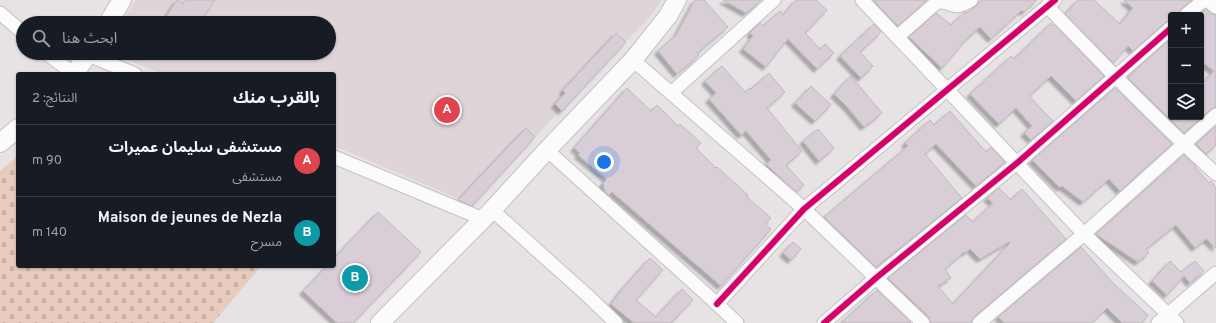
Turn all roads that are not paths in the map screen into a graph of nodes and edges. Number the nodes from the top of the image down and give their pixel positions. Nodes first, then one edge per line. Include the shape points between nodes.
1 (122, 0) edge
2 (677, 0) edge
3 (774, 0) edge
4 (863, 0) edge
5 (971, 0) edge
6 (1204, 0) edge
7 (1207, 0) edge
8 (1051, 3) edge
9 (1216, 7) edge
10 (1190, 12) edge
11 (0, 13) edge
12 (112, 16) edge
13 (16, 27) edge
14 (1168, 31) edge
15 (897, 37) junction
16 (55, 60) edge
17 (84, 60) edge
18 (102, 60) edge
19 (633, 60) junction
20 (71, 72) edge
21 (75, 72) edge
22 (130, 72) edge
23 (1115, 77) junction
24 (946, 90) junction
25 (671, 93) junction
26 (1216, 115) edge
27 (16, 130) edge
28 (0, 143) edge
29 (1184, 144) junction
30 (547, 150) junction
31 (336, 158) edge
32 (1017, 163) junction
33 (1216, 174) edge
34 (804, 209) junction
35 (488, 214) junction
36 (1084, 234) junction
37 (1216, 273) edge
38 (876, 278) junction
39 (717, 304) junction
40 (1173, 318) edge
41 (380, 323) edge
42 (616, 323) edge
43 (736, 323) edge
44 (824, 323) edge
45 (923, 323) edge
46 (979, 323) edge
47 (1158, 323) edge

1 - 12 street
2 - 19 street via 668,16
3 - 25 street
4 - 15 street
5 - 15 street via 962,6 937,2
6 - 10 street
7 - 9 street
8 - 23 street
8 - 24 street
11 - 13 street
14 - 23 street
15 - 24 street
16 - 20 street
17 - 21 street
18 - 22 street
19 - 25 street
19 - 30 street
23 - 29 street
23 - 32 street
24 - 32 street
24 - 34 street
25 - 34 street
26 - 29 street
27 - 28 street
29 - 33 street
29 - 36 street
30 - 35 street
30 - 39 street
31 - 35 street
32 - 36 street
32 - 38 street
34 - 38 street
34 - 39 street
35 - 41 street
35 - 42 street via 583,291
36 - 40 street
36 - 46 street
37 - 40 street
38 - 44 street
38 - 45 street
39 - 43 street
40 - 47 street

